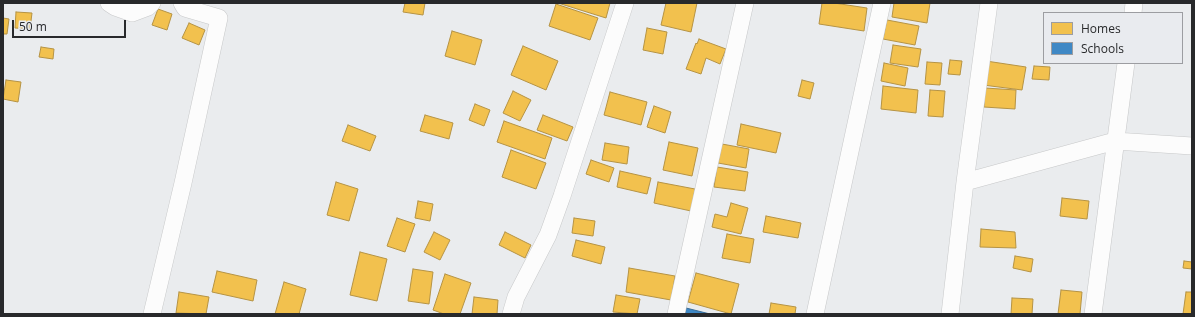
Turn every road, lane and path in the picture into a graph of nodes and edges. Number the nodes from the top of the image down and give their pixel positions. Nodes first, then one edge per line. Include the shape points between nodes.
1 (109, 3) edge
2 (152, 3) edge
3 (182, 3) edge
4 (625, 3) edge
5 (745, 3) edge
6 (882, 3) edge
7 (989, 3) edge
8 (1126, 64) edge
9 (1114, 141) junction
10 (1192, 146) edge
11 (965, 182) junction
12 (152, 314) edge
13 (511, 314) edge
14 (676, 314) edge
15 (815, 314) edge
16 (950, 314) edge
17 (1092, 314) edge

1 - 2 street via 115,8 132,13
3 - 12 street via 185,8 219,18 184,182
4 - 13 street via 548,235 516,297
5 - 14 street
6 - 15 street
7 - 11 street
8 - 9 street
9 - 10 street
9 - 11 street
9 - 17 street
11 - 16 street

